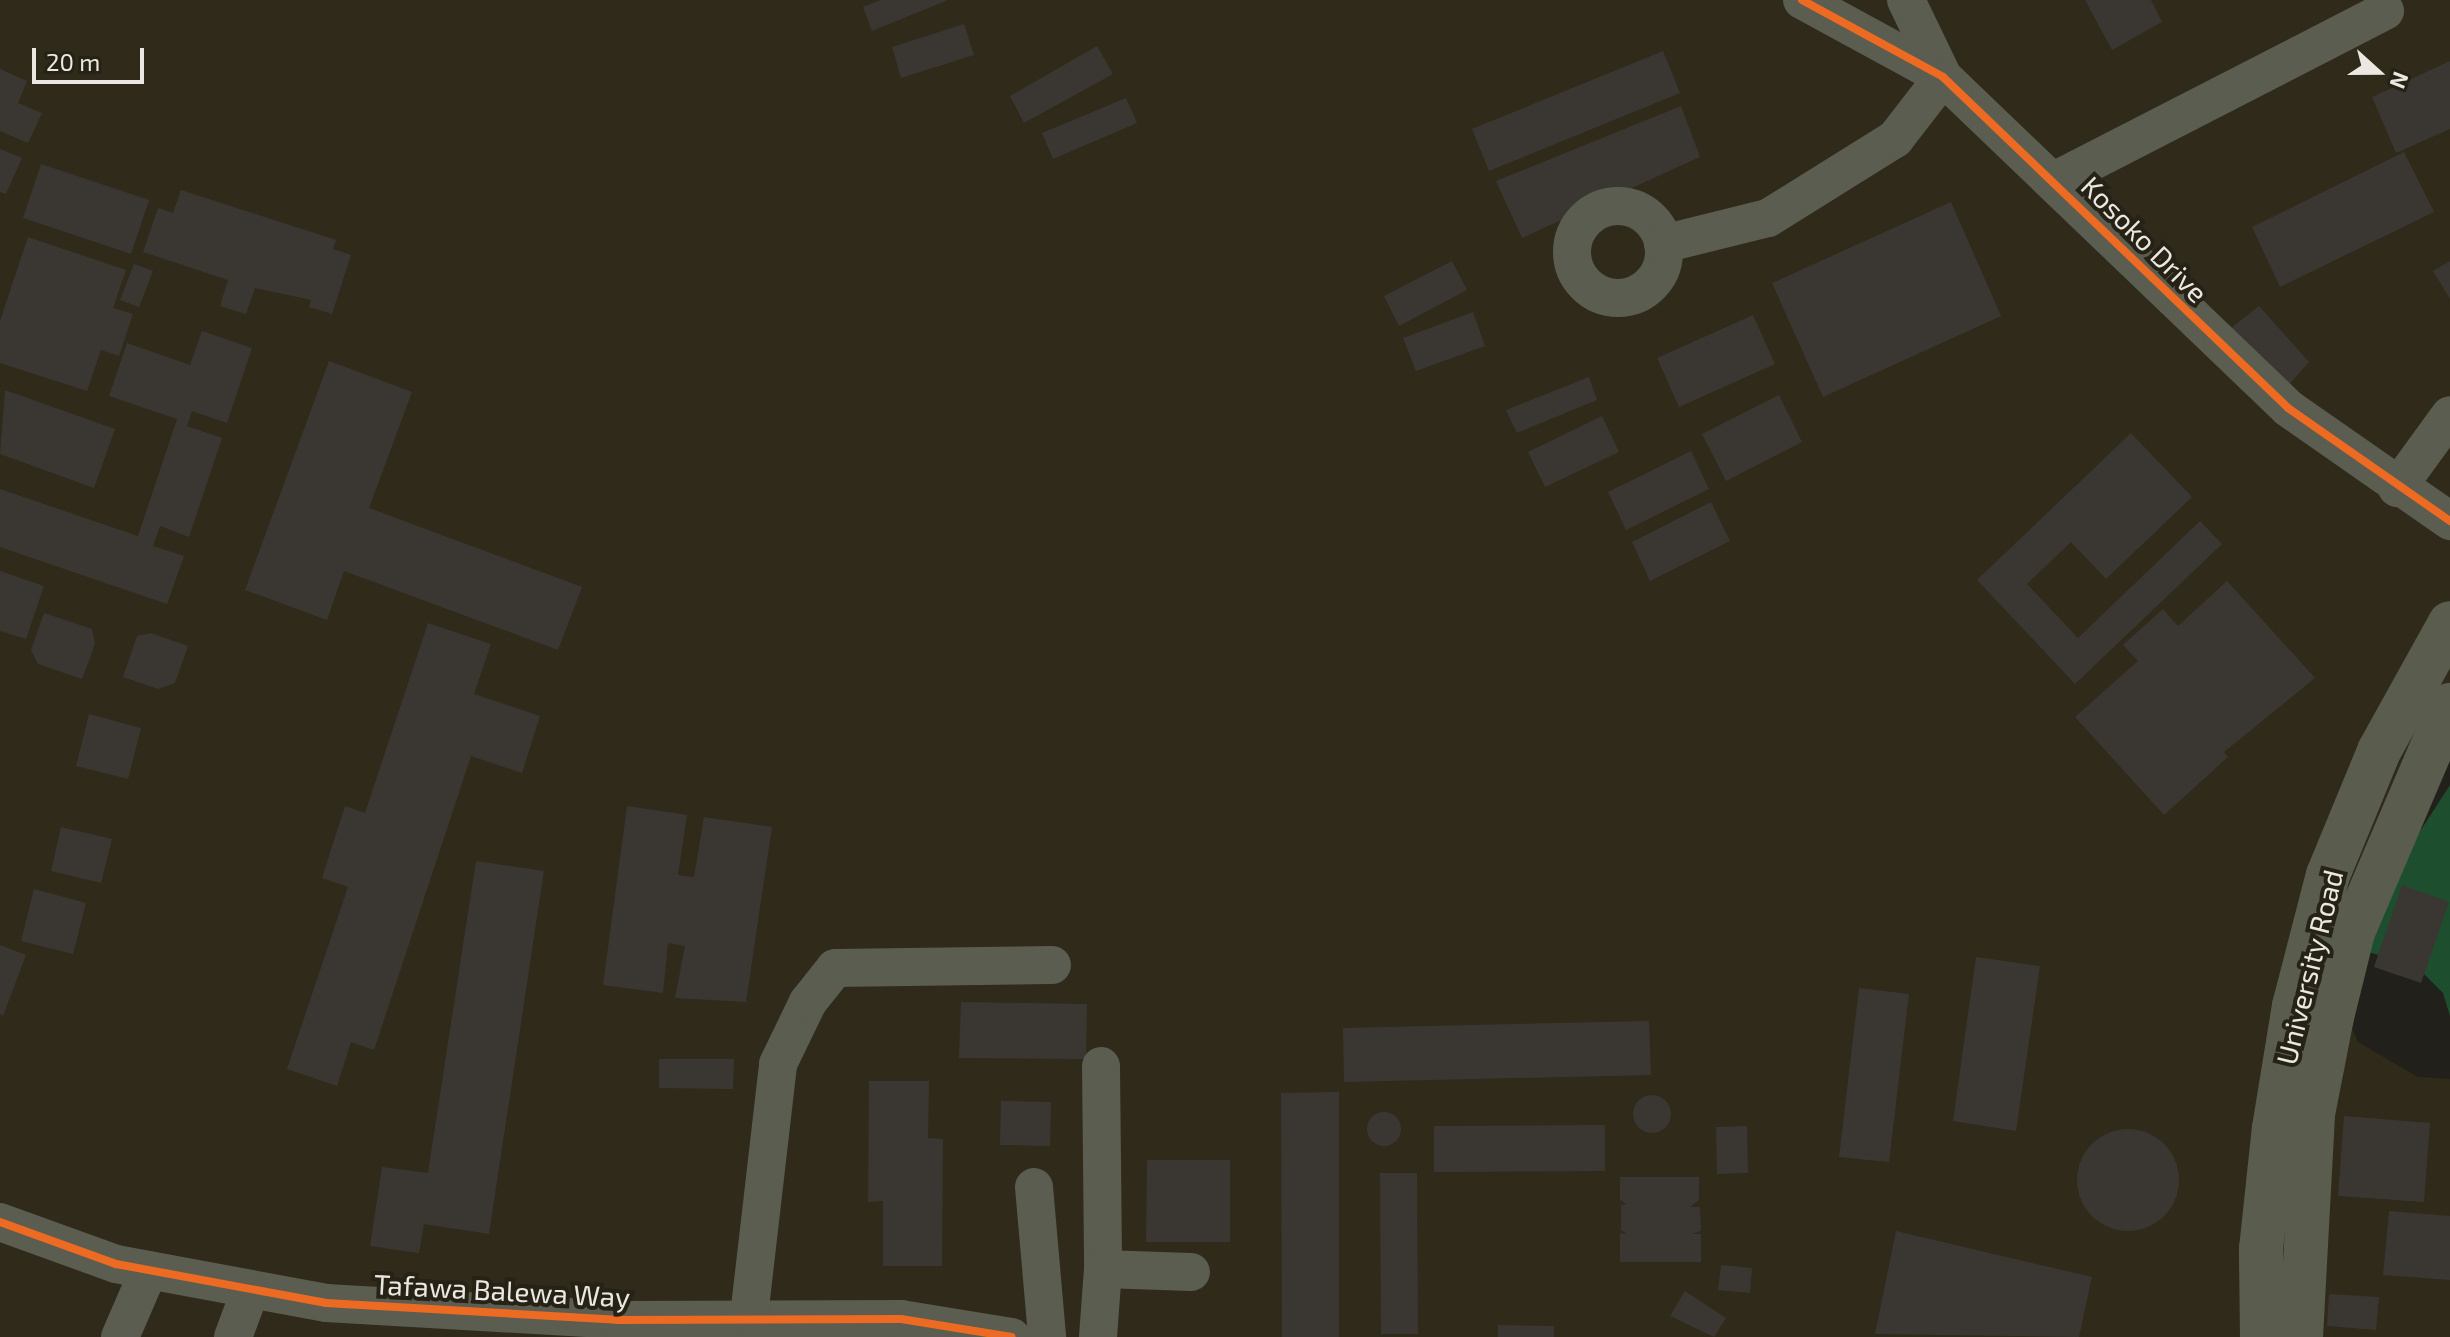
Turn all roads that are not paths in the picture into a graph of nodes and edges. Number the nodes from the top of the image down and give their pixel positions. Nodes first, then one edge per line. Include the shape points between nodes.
1 (1802, 0) edge
2 (1906, 0) edge
3 (2385, 11) dead end
4 (1943, 77) junction
5 (2056, 180) junction
6 (1663, 244) dead end
7 (2450, 415) edge
8 (2397, 488) junction
9 (2450, 521) edge
10 (2450, 623) edge
11 (2450, 705) edge
12 (1052, 965) dead end
13 (1101, 1066) dead end
14 (1034, 1187) dead end
15 (0, 1222) edge
16 (1103, 1269) junction
17 (149, 1270) junction
18 (1191, 1272) dead end
19 (249, 1294) junction
20 (749, 1316) junction
21 (898, 1328) edge
22 (120, 1337) edge
23 (233, 1337) edge
24 (1012, 1337) edge
25 (1047, 1337) edge
26 (1098, 1337) edge
27 (2262, 1337) edge
28 (2301, 1337) edge

1 - 4 street, Kosoko Drive
2 - 4 street, Kosoko Drive
3 - 5 street
4 - 5 street, Kosoko Drive
4 - 6 street via 1895,139 1768,218
5 - 8 street, Kosoko Drive via 2288,408
7 - 8 street
8 - 9 street, Kosoko Drive
10 - 27 main road, University Road via 2379,751 2328,875 2294,1006 2274,1128 2261,1249
11 - 28 main road, University Road via 2353,932 2332,1017 2313,1114
12 - 20 street via 835,968 808,1002 778,1064
13 - 16 street
14 - 25 street
15 - 17 street, Tafawa Balewa Way via 29,1238
16 - 18 street
16 - 26 street
17 - 19 street, Tafawa Balewa Way
17 - 22 street
19 - 20 street, Tafawa Balewa Way via 617,1320
19 - 23 street
20 - 21 street, Tafawa Balewa Way
21 - 24 street, Tafawa Balewa Way

